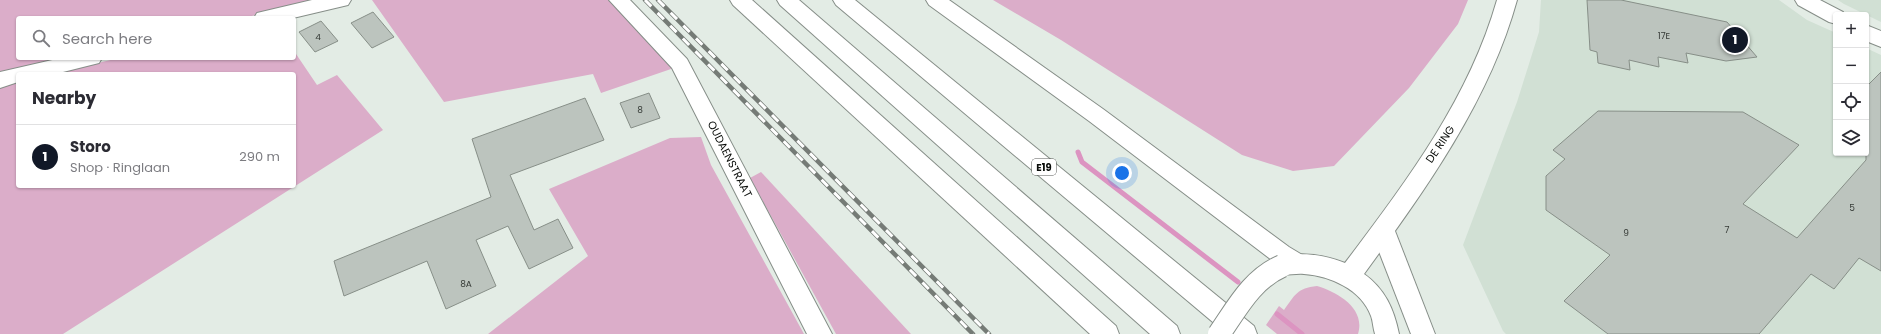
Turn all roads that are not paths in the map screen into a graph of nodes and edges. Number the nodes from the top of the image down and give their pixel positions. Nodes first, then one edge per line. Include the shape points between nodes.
1 (341, 0) edge
2 (619, 0) edge
3 (740, 0) edge
4 (787, 0) edge
5 (843, 0) edge
6 (936, 0) edge
7 (1507, 0) edge
8 (1805, 0) edge
9 (1833, 15) edge
10 (273, 16) edge
11 (1869, 34) edge
12 (1881, 40) edge
13 (84, 60) edge
14 (32, 72) edge
15 (16, 76) edge
16 (0, 80) edge
17 (1383, 231) junction
18 (1289, 264) junction
19 (1349, 276) junction
20 (820, 334) edge
21 (1107, 334) edge
22 (1168, 334) edge
23 (1219, 334) edge
24 (1245, 334) edge
25 (1387, 334) edge
26 (1424, 334) edge

1 - 10 main road
2 - 20 main road, OUDAENSTRAAT via 680,64
3 - 21 main road
4 - 22 main road
5 - 24 main road, E19
6 - 18 main road via 1282,254
7 - 17 main road, DE RING via 1501,27 1482,73 1456,120
8 - 9 main road
11 - 12 main road
13 - 14 main road
15 - 16 main road
17 - 19 main road, DE RING
17 - 26 main road
18 - 19 main road via 1328,267
18 - 23 main road, bridge via 1269,272 1256,284
19 - 25 main road via 1366,290 1380,307 1386,321

